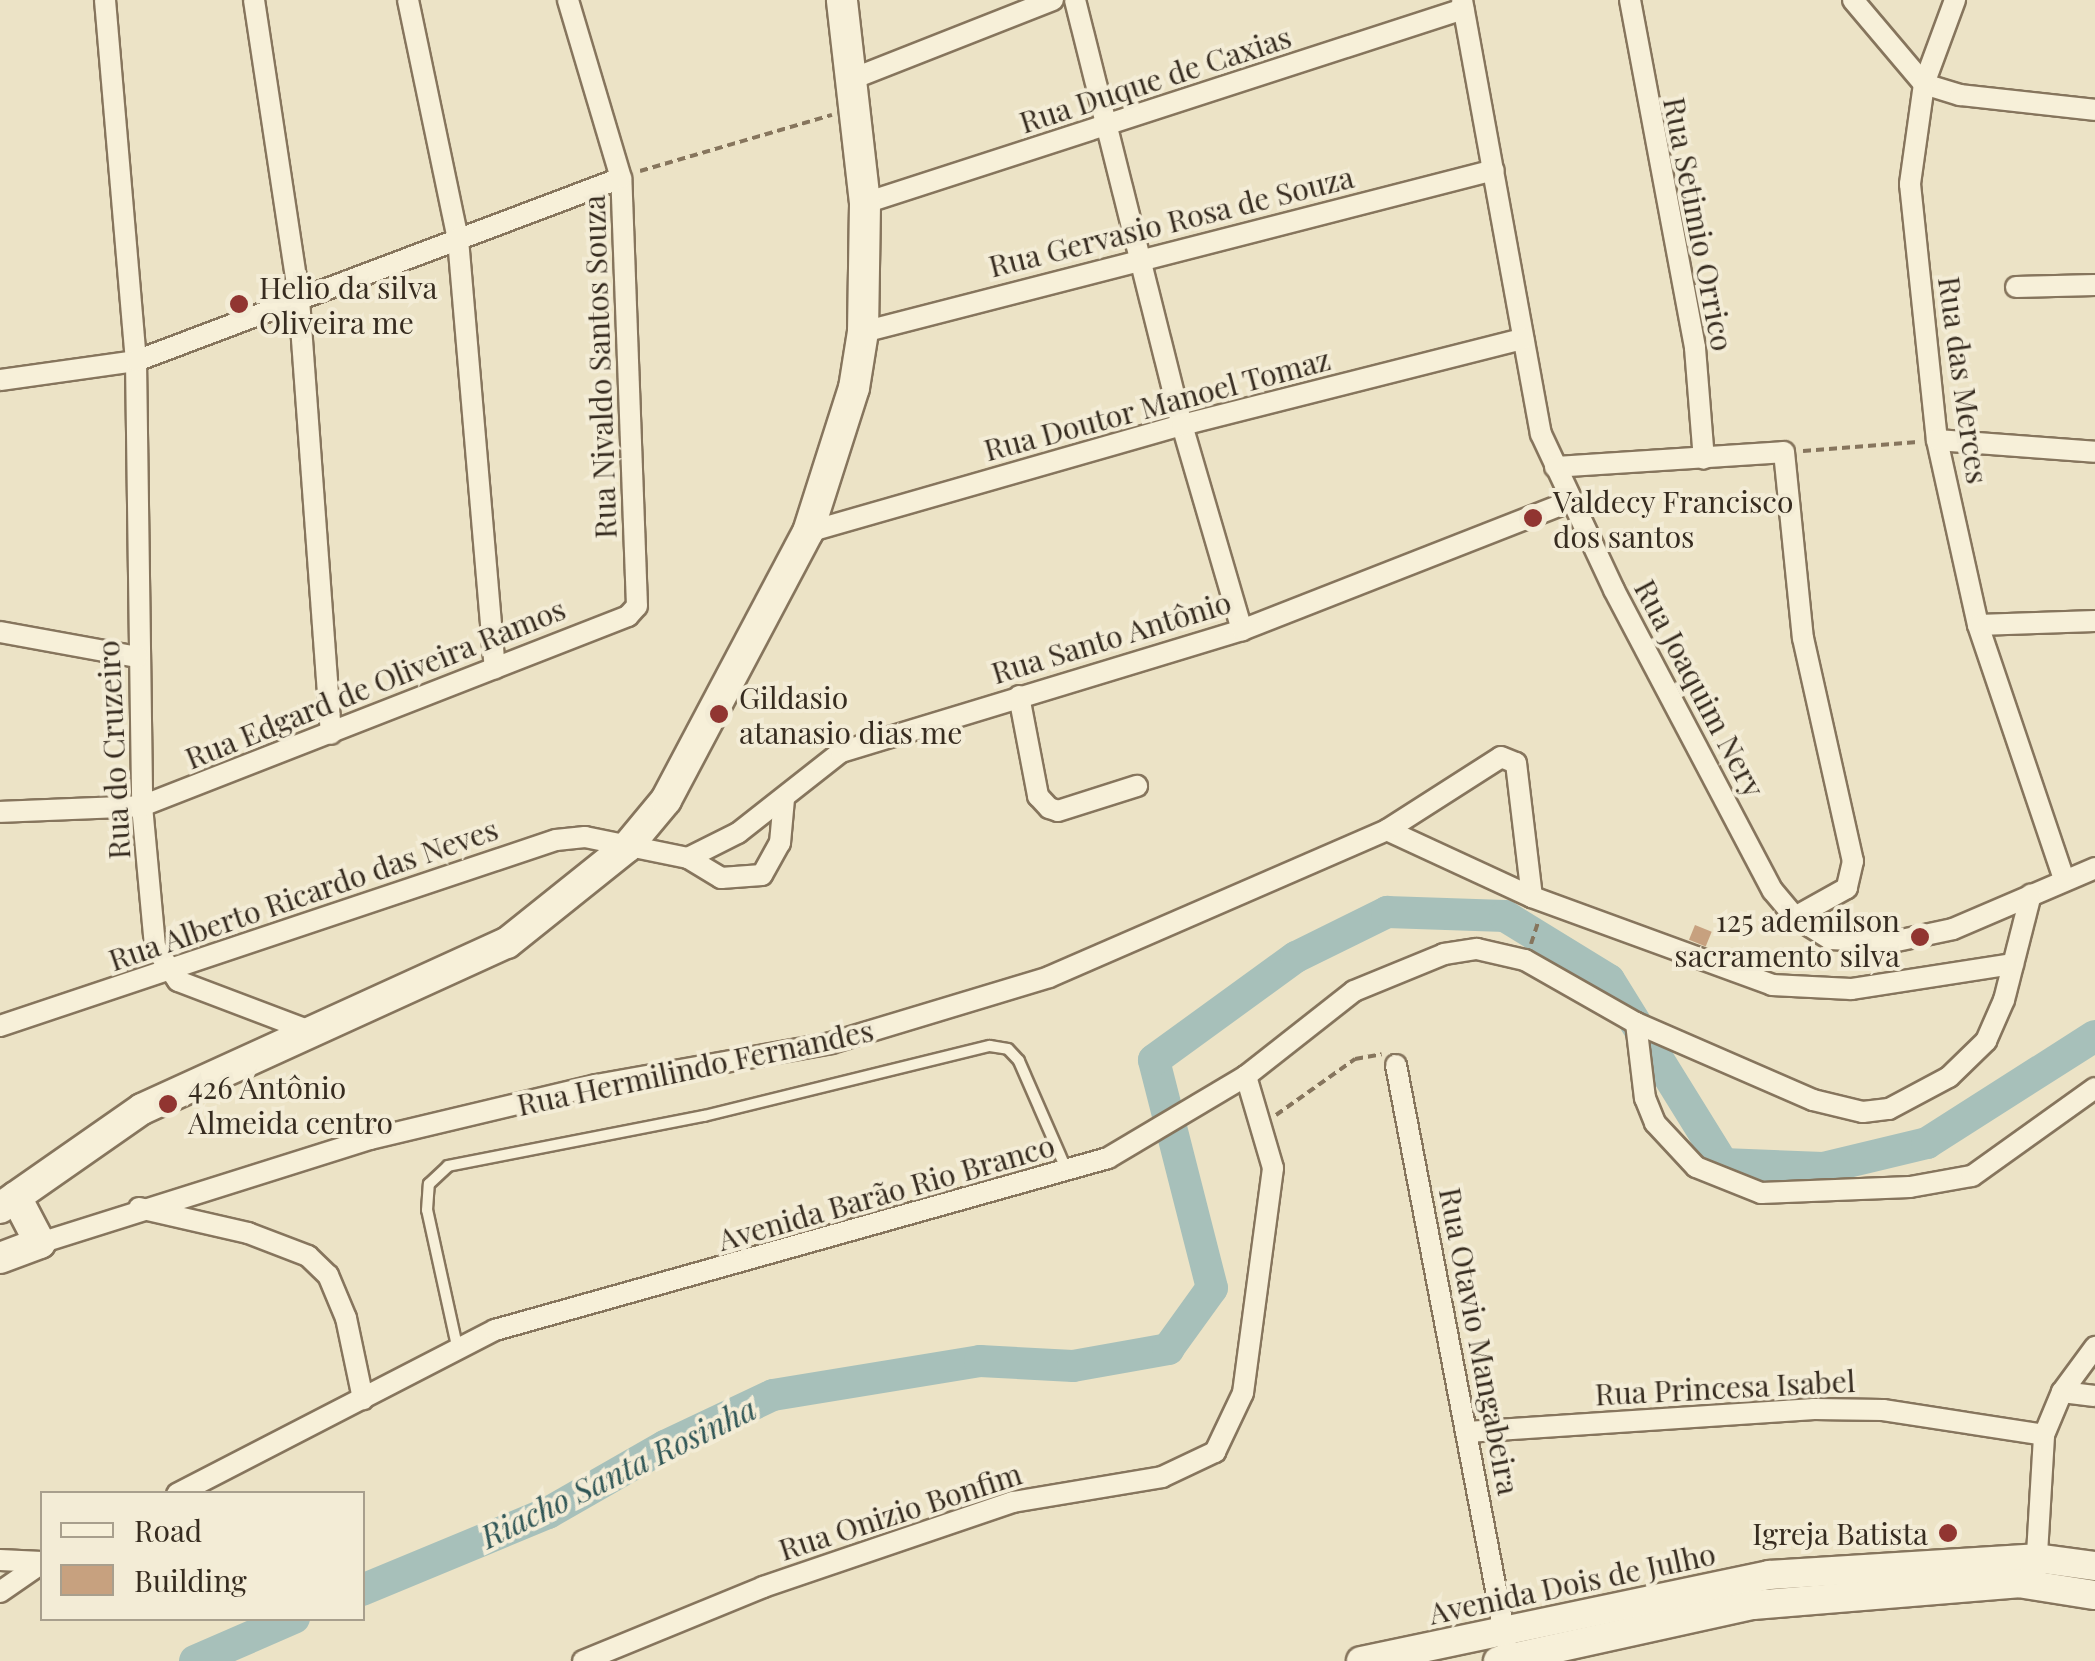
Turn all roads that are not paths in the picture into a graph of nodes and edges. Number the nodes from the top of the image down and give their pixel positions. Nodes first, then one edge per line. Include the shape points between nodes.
1 (104, 0) edge
2 (254, 0) edge
3 (408, 0) edge
4 (568, 0) edge
5 (842, 0) edge
6 (1053, 0) edge
7 (1075, 0) edge
8 (1630, 0) edge
9 (1852, 0) edge
10 (1955, 0) edge
11 (1463, 4) edge
12 (1924, 84) junction
13 (854, 94) junction
14 (2095, 110) edge
15 (1110, 126) junction
16 (1494, 170) junction
17 (621, 178) junction
18 (865, 203) junction
19 (458, 239) junction
20 (1141, 258) junction
21 (2095, 285) edge
22 (2016, 287) dead end
23 (299, 299) junction
24 (863, 332) junction
25 (1522, 339) junction
26 (136, 360) junction
27 (0, 380) edge
28 (1182, 425) junction
29 (1936, 440) junction
30 (2095, 452) edge
31 (1704, 460) junction
32 (1555, 467) junction
33 (1572, 501) junction
34 (808, 532) junction
35 (628, 616) joint
36 (2095, 622) edge
37 (1978, 625) junction
38 (1242, 630) junction
39 (0, 632) edge
40 (138, 657) junction
41 (494, 668) junction
42 (1019, 696) junction
43 (331, 734) junction
44 (1137, 786) dead end
45 (784, 799) junction
46 (142, 806) junction
47 (0, 812) edge
48 (1387, 830) junction
49 (627, 848) junction
50 (688, 858) junction
51 (2095, 868) edge
52 (2064, 878) junction
53 (2031, 894) junction
54 (1538, 901) junction
55 (1795, 918) junction
56 (2013, 964) junction
57 (167, 973) junction
58 (1636, 1023) junction
59 (0, 1026) edge
60 (316, 1033) junction
61 (1396, 1065) road end
62 (1246, 1076) junction
63 (2095, 1088) edge
64 (1068, 1172) junction
65 (8, 1202) edge
66 (137, 1208) junction
67 (40, 1243) junction
68 (0, 1258) edge
69 (458, 1346) junction
70 (2095, 1348) edge
71 (2062, 1392) junction
72 (2095, 1396) edge
73 (363, 1399) junction
74 (1466, 1432) junction
75 (2044, 1435) junction
76 (183, 1491) edge
77 (4, 1559) edge
78 (40, 1562) edge
79 (40, 1564) edge
80 (1892, 1564) junction
81 (2095, 1566) edge
82 (2036, 1571) junction
83 (7, 1589) edge
84 (1897, 1592) junction
85 (2095, 1595) edge
86 (1504, 1629) junction
87 (1505, 1660) edge
88 (583, 1661) edge
89 (1361, 1661) edge

1 - 26 street, Rua do Cruzeiro
2 - 23 street
3 - 19 street
4 - 17 street, Rua Nivaldo Santos Souza
5 - 13 main road
6 - 13 street
7 - 15 street
8 - 31 street, Rua Setimio Orrico via 1695,348
9 - 12 street
10 - 12 street, Rua das Merces
11 - 15 street, Rua Duque de Caxias
11 - 16 street, Rua Joaquim Nery
12 - 14 street via 1960,95
12 - 29 street, Rua das Merces via 1910,184 1937,393
13 - 18 main road
15 - 18 street, Rua Duque de Caxias
15 - 20 street
16 - 20 street, Rua Gervasio Rosa de Souza
16 - 25 street, Rua Joaquim Nery
17 - 19 street
17 - 35 street, Rua Nivaldo Santos Souza via 639,598
18 - 24 main road
19 - 23 street
19 - 41 street
20 - 24 street, Rua Gervasio Rosa de Souza
20 - 28 street
21 - 22 street
23 - 26 street
23 - 43 street
24 - 34 main road via 847,420
25 - 28 street, Rua Doutor Manoel Tomaz
25 - 32 street, Rua Joaquim Nery
26 - 27 street
26 - 40 street, Rua do Cruzeiro
28 - 34 street, Rua Doutor Manoel Tomaz
28 - 38 street
29 - 30 street
29 - 37 street, Rua das Merces
31 - 32 street
31 - 55 street via 1784,452 1803,638 1853,860 1848,888
32 - 33 street, Rua Joaquim Nery
33 - 38 street, Rua Santo Antônio
33 - 55 street, Rua Joaquim Nery via 1682,722 1773,891
34 - 49 main road via 677,784
35 - 41 street, Rua Edgard de Oliveira Ramos
36 - 37 street
37 - 52 street, Rua das Merces
38 - 42 street, Rua Santo Antônio
39 - 40 street
40 - 46 street, Rua do Cruzeiro
41 - 43 street, Rua Edgard de Oliveira Ramos
42 - 44 street via 1042,802 1058,811
42 - 45 street, Rua Santo Antônio via 841,752
43 - 46 street, Rua Edgard de Oliveira Ramos
45 - 50 street, Rua Santo Antônio via 738,834
45 - 50 street via 780,843 762,875 721,878
46 - 47 street, Rua Edgard de Oliveira Ramos
46 - 57 street, Rua do Cruzeiro via 156,946
48 - 54 street
48 - 54 street, Rua Hermilindo Fernandes via 1487,763 1509,757 1518,774
48 - 66 street, Rua Hermilindo Fernandes via 1049,977 946,1009 831,1043 596,1084 370,1139
49 - 50 street
49 - 57 street, Rua Alberto Ricardo das Neves via 585,837 556,840
49 - 60 main road via 507,942
51 - 52 street, Rua Joaquim Nery
52 - 53 street, Rua Joaquim Nery
53 - 55 street, Rua Joaquim Nery via 1940,933 1892,942 1830,939
53 - 56 street, Avenida Barão Rio Branco
54 - 56 street via 1772,985 1851,989
56 - 58 street, Avenida Barão Rio Branco via 1986,1041 1949,1078 1888,1109 1863,1112 1814,1100
57 - 59 street, Rua Alberto Ricardo das Neves
57 - 60 street
58 - 62 street, Avenida Barão Rio Branco via 1506,953 1444,954 1390,972 1321,1014
58 - 63 street via 1645,1098 1655,1124 1696,1167 1762,1193 1910,1187 1972,1176
60 - 65 main road via 142,1109
61 - 74 street, Rua Otavio Mangabeira
62 - 64 street, Avenida Barão Rio Branco via 1169,1126
62 - 88 street, Rua Onizio Bonfim via 1273,1168 1242,1393 1223,1439 1202,1462 1162,1478 1013,1502 762,1588
64 - 69 street, Avenida Barão Rio Branco via 563,1310
64 - 69 lane via 1019,1061 1001,1046 448,1166 429,1184 427,1210
65 - 67 main road
66 - 67 street, Rua Hermilindo Fernandes
66 - 73 street via 248,1233 308,1256 328,1275 342,1307
67 - 68 main road, Rua Hermilindo Fernandes
69 - 73 street, Avenida Barão Rio Branco
70 - 71 street
71 - 72 street
71 - 75 street
73 - 76 street, Avenida Barão Rio Branco
74 - 75 street, Rua Princesa Isabel via 1814,1409 1883,1410
74 - 86 street, Rua Otavio Mangabeira
75 - 82 street
77 - 78 street
77 - 83 street
79 - 83 street
80 - 82 street, Avenida Dois de Julho
80 - 84 street
80 - 86 street, Avenida Dois de Julho via 1752,1578
81 - 82 street, Avenida Dois de Julho
82 - 84 street, Avenida Dois de Julho
82 - 85 street, Avenida Dois de Julho
84 - 87 street, Avenida Dois de Julho via 1753,1604
86 - 87 street, Rua Otavio Mangabeira
86 - 89 street, Avenida Dois de Julho

